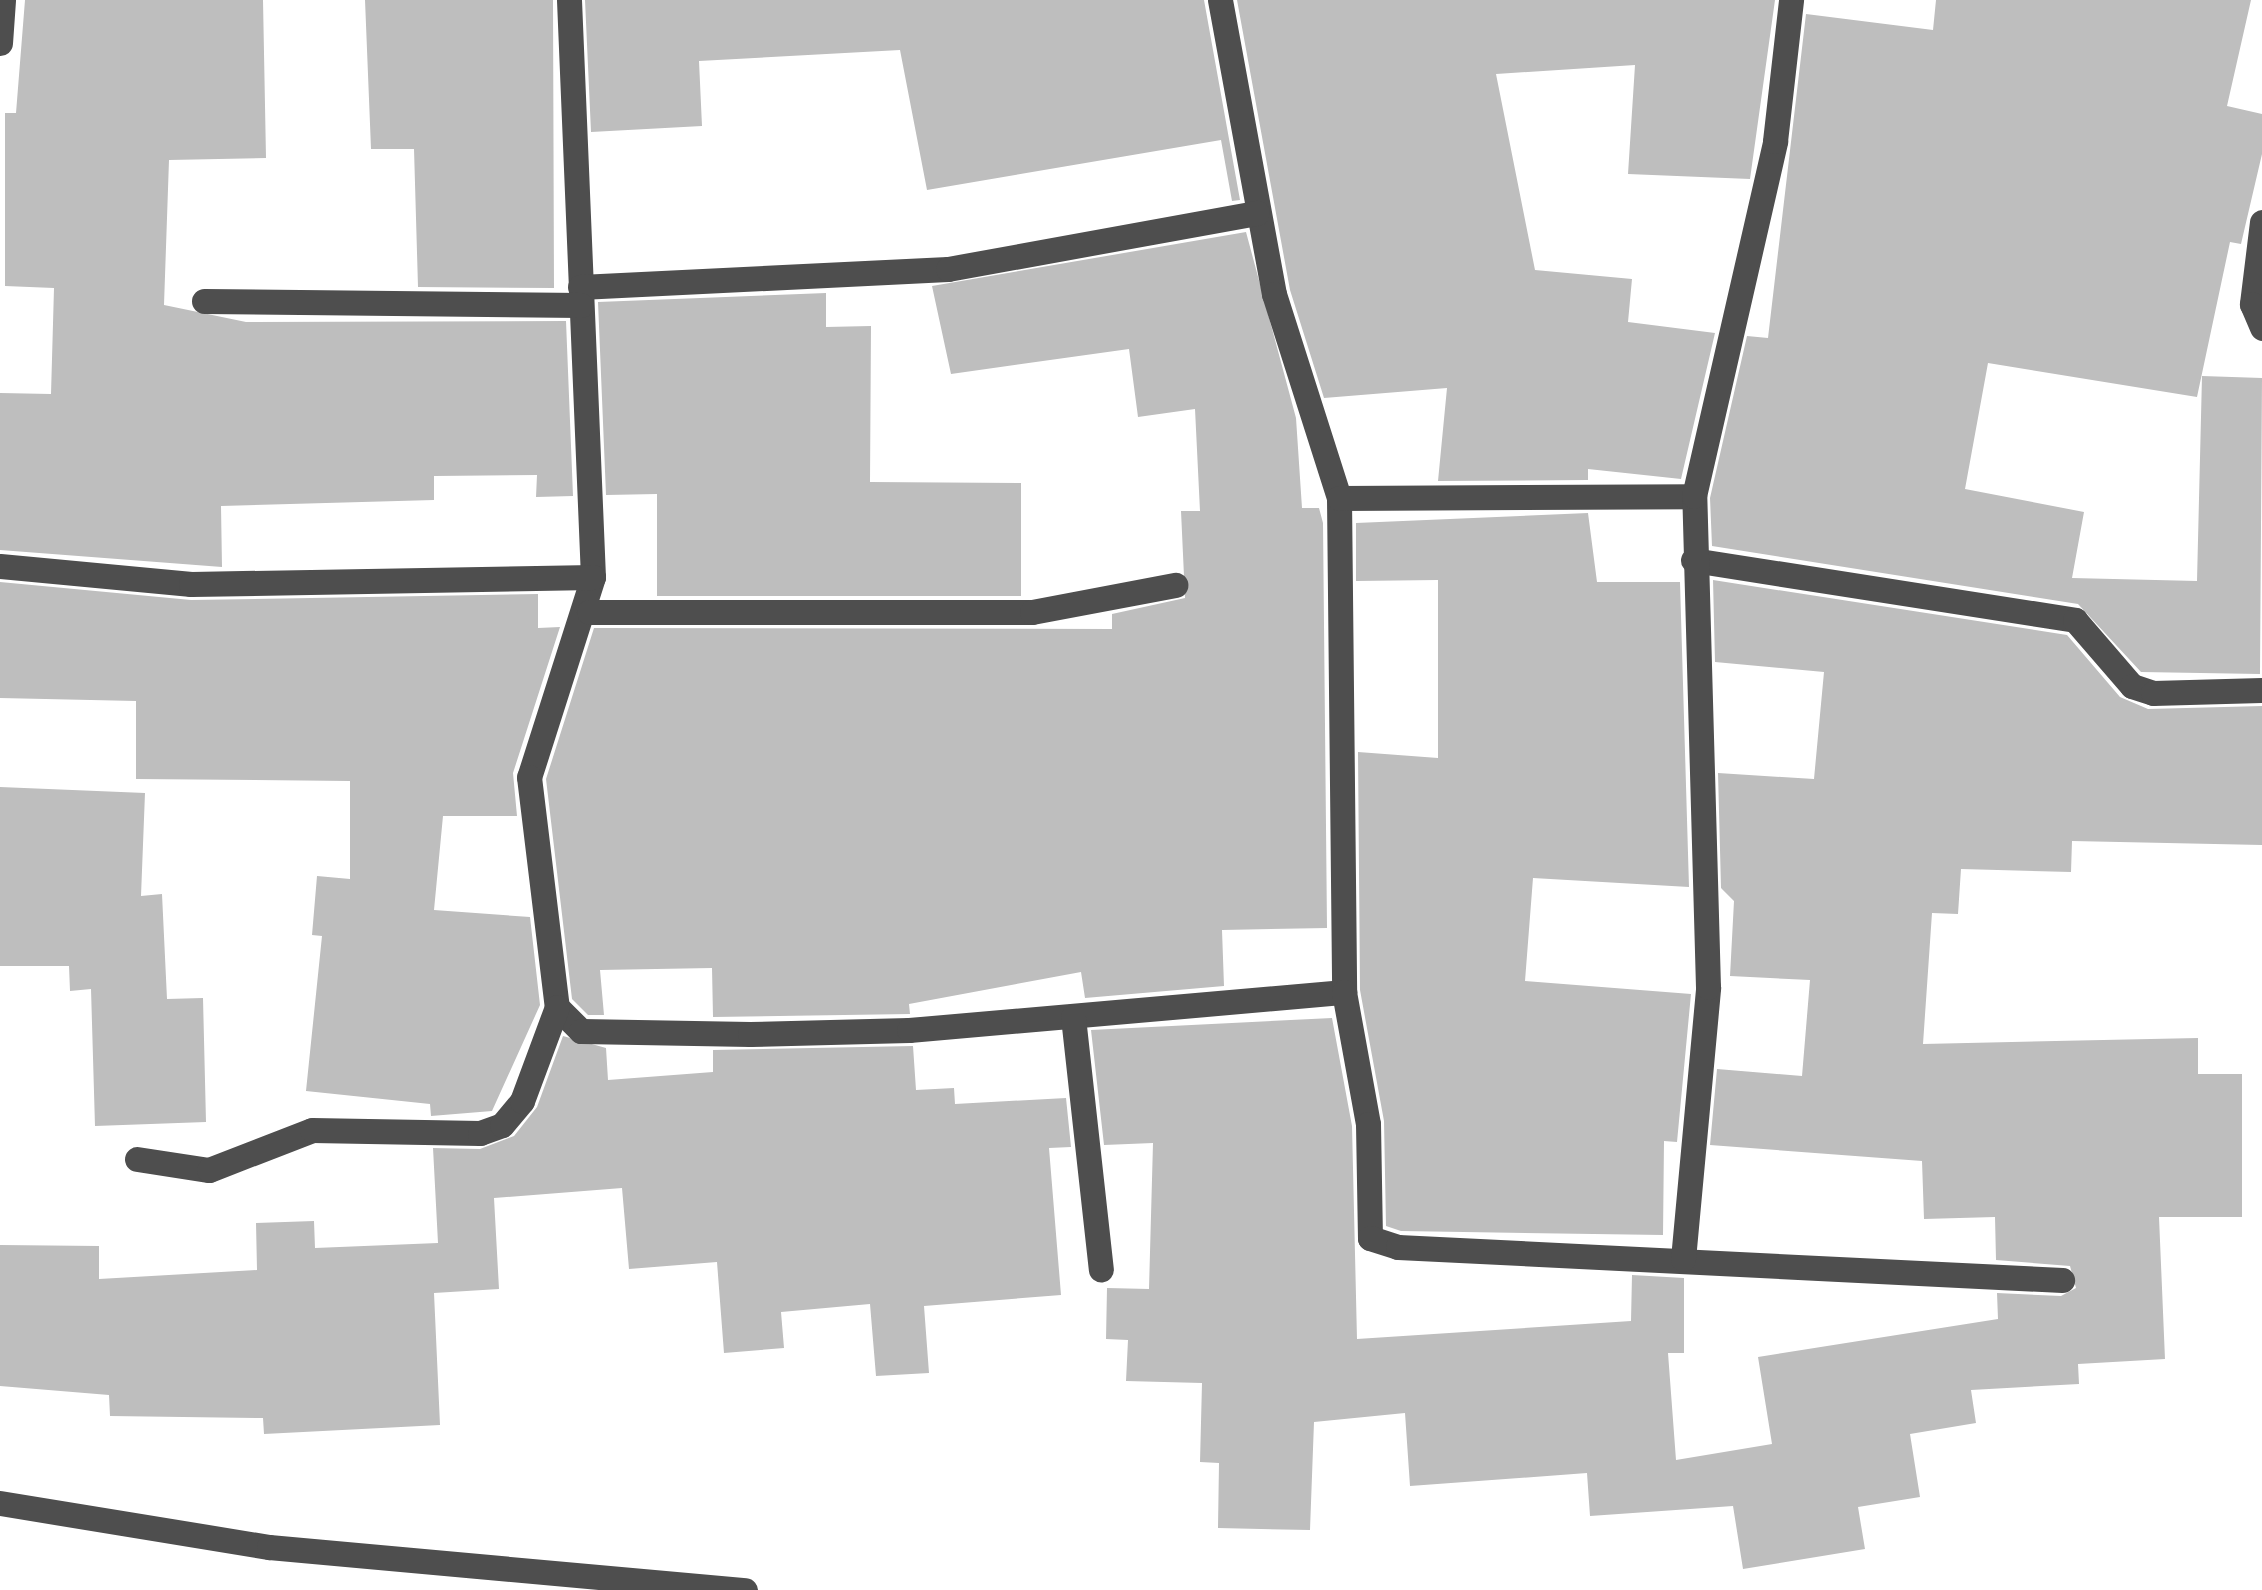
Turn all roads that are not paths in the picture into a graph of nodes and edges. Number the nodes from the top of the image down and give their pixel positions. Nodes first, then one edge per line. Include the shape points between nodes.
1 (3, 0) edge
2 (569, 0) edge
3 (1220, 0) edge
4 (1791, 0) edge
5 (0, 43) edge
6 (1257, 214) junction
7 (2262, 222) edge
8 (580, 296) junction
9 (204, 301) dead end
10 (2262, 328) edge
11 (1694, 496) junction
12 (1339, 498) junction
13 (1693, 560) junction
14 (0, 566) edge
15 (593, 577) junction
16 (1175, 584) dead end
17 (589, 612) junction
18 (2262, 690) edge
19 (1344, 992) junction
20 (557, 1006) junction
21 (1073, 1018) junction
22 (136, 1159) dead end
23 (1683, 1259) junction
24 (1100, 1268) dead end
25 (2062, 1280) dead end
26 (0, 1503) edge
27 (744, 1590) edge

1 - 5 street
2 - 8 street
3 - 6 street
4 - 11 street via 1775,141
6 - 8 street via 948,269
6 - 12 street
7 - 10 street via 2252,304
8 - 9 street
8 - 15 street
11 - 12 street
11 - 13 street
12 - 19 street
13 - 18 street via 2076,620 2132,686 2154,693
13 - 23 street via 1708,987
14 - 15 street via 191,584
15 - 17 street
16 - 17 street via 1032,612
17 - 20 street via 529,776
19 - 21 street
19 - 23 street via 1368,1124 1370,1238 1398,1247
20 - 21 street via 581,1031 600,1032 909,1030
20 - 22 street via 515,1115 480,1133 312,1130 210,1170
21 - 24 street
23 - 25 street
26 - 27 street via 269,1547

